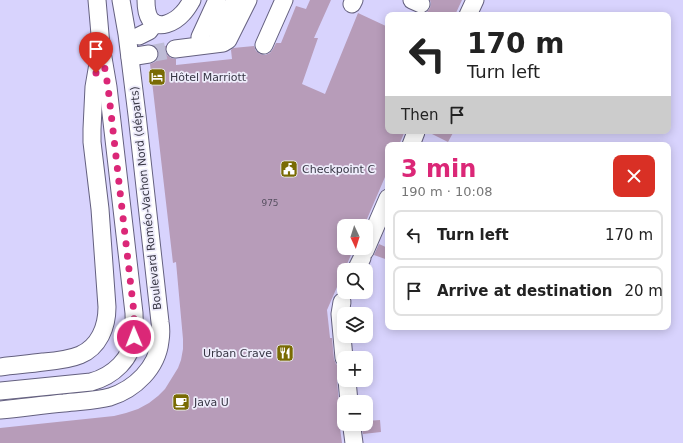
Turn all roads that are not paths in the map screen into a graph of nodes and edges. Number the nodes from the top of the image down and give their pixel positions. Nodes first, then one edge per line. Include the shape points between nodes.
1 (96, 0) edge
2 (121, 0) edge
3 (146, 0) edge
4 (192, 0) edge
5 (217, 0) edge
6 (235, 0) edge
7 (248, 0) edge
8 (284, 0) edge
9 (475, 0) edge
10 (469, 12) edge
11 (156, 23) junction
12 (218, 34) dead end
13 (139, 36) dead end
14 (200, 37) dead end
15 (264, 45) dead end
16 (101, 46) junction
17 (175, 49) tunnel mouth
18 (149, 54) tunnel mouth
19 (130, 56) junction
20 (385, 205) edge
21 (361, 259) edge
22 (344, 299) edge
23 (343, 351) edge
24 (0, 367) edge
25 (0, 391) edge
26 (0, 410) edge

1 - 16 street
2 - 19 street, Boulevard Roméo-Vachon Nord (départs)
3 - 11 street via 148,14
4 - 11 street via 174,21
5 - 14 street
6 - 12 street
7 - 17 street via 226,42
8 - 15 street
9 - 10 street
11 - 13 street via 149,31
16 - 24 street via 94,87 92,129 102,235 106,324 100,338 80,355 55,361
16 - 25 street via 134,313 132,346 115,371 100,380
18 - 19 street
19 - 26 street, Boulevard Roméo-Vachon Nord (départs) via 160,322 161,340 158,350 144,376 118,394 101,399
20 - 21 street
22 - 23 street via 340,314

